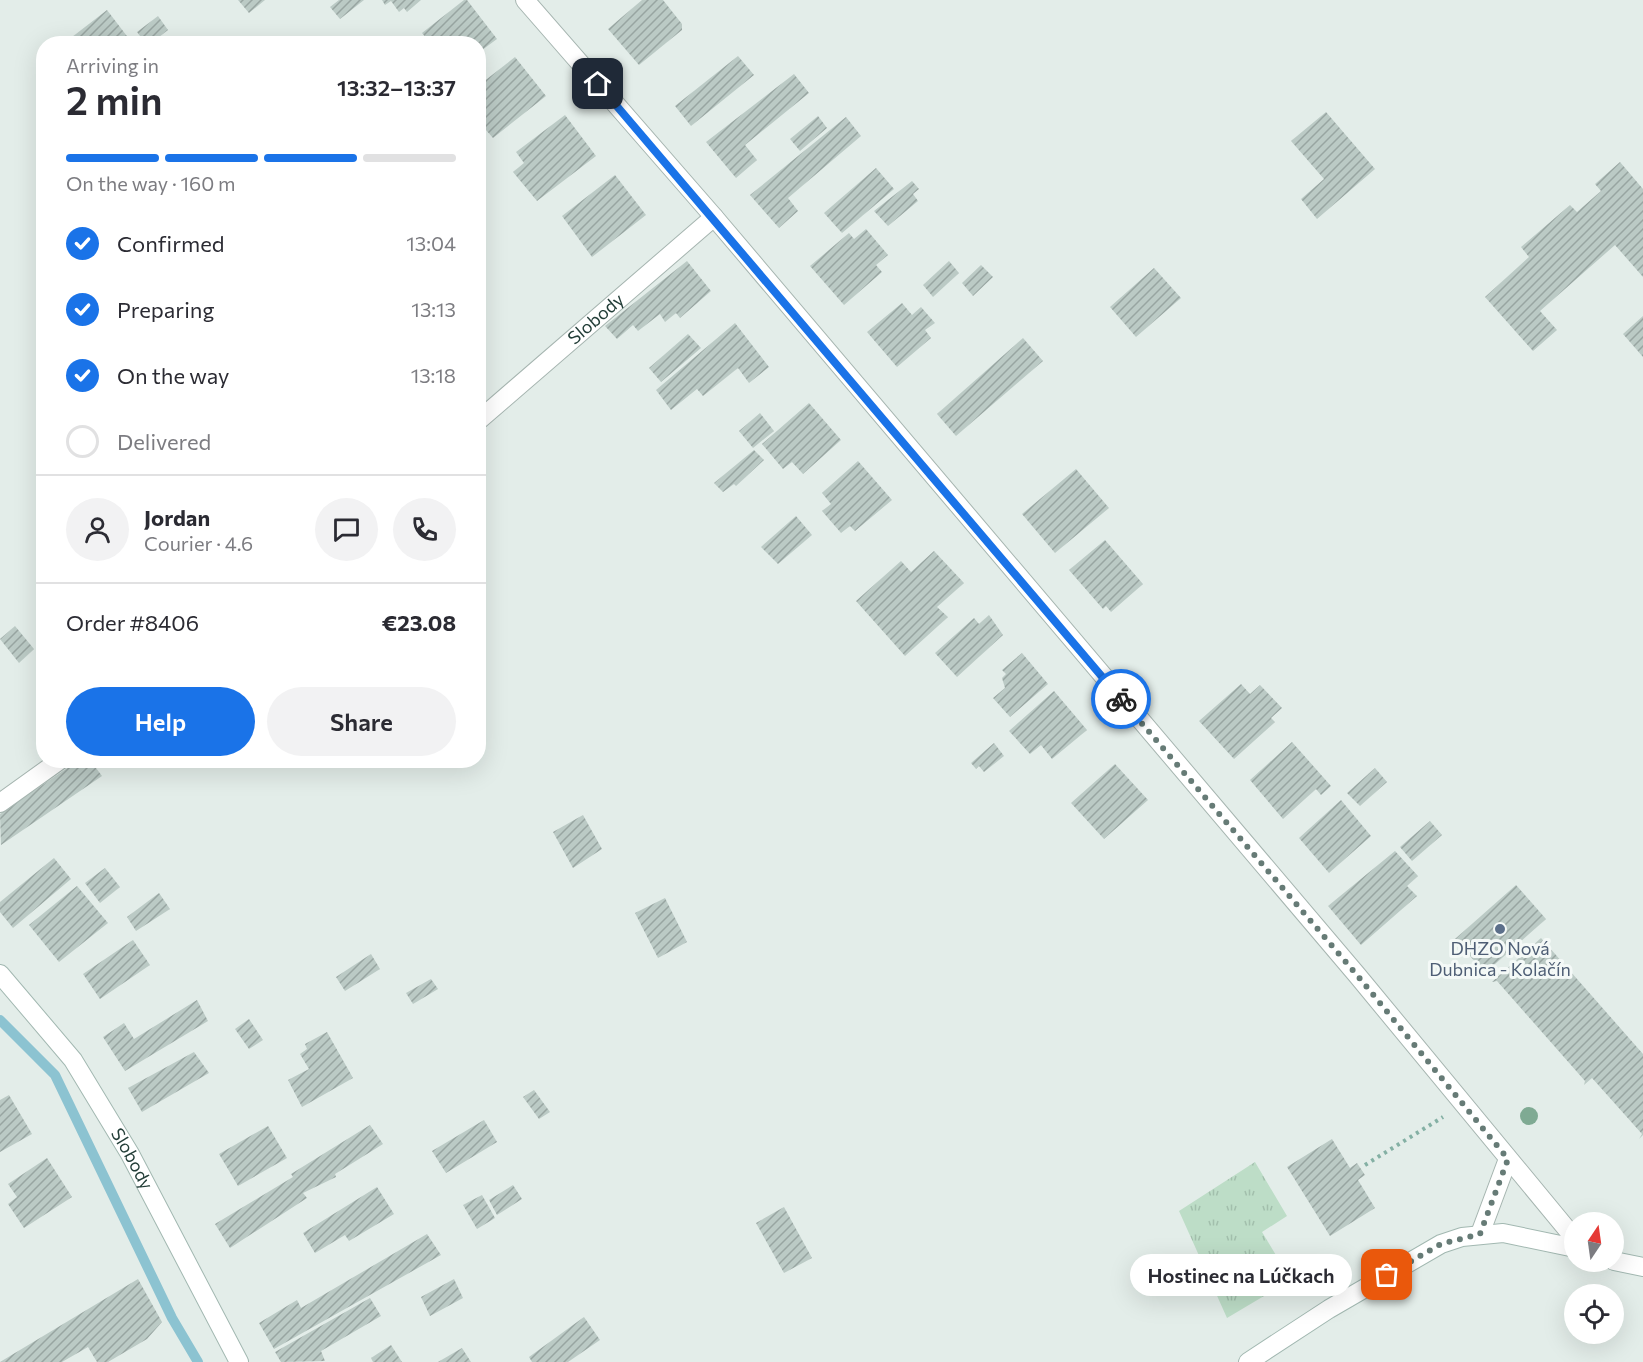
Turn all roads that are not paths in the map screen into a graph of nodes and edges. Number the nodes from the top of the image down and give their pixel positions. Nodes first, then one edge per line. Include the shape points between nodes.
1 (525, 0) edge
2 (714, 218) junction
3 (486, 415) edge
4 (49, 768) edge
5 (0, 802) edge
6 (0, 974) edge
7 (1508, 1159) junction
8 (1564, 1226) edge
9 (1480, 1234) junction
10 (1564, 1245) edge
11 (1624, 1263) edge
12 (1643, 1267) edge
13 (239, 1362) edge
14 (1248, 1362) edge

1 - 2 street
2 - 3 street, Slobody
2 - 7 street via 1350,966
4 - 5 street
6 - 13 street, Slobody via 73,1060 130,1154
7 - 8 street
7 - 9 street
9 - 10 street via 1525,1236
9 - 14 street via 1441,1244 1406,1263
11 - 12 street

